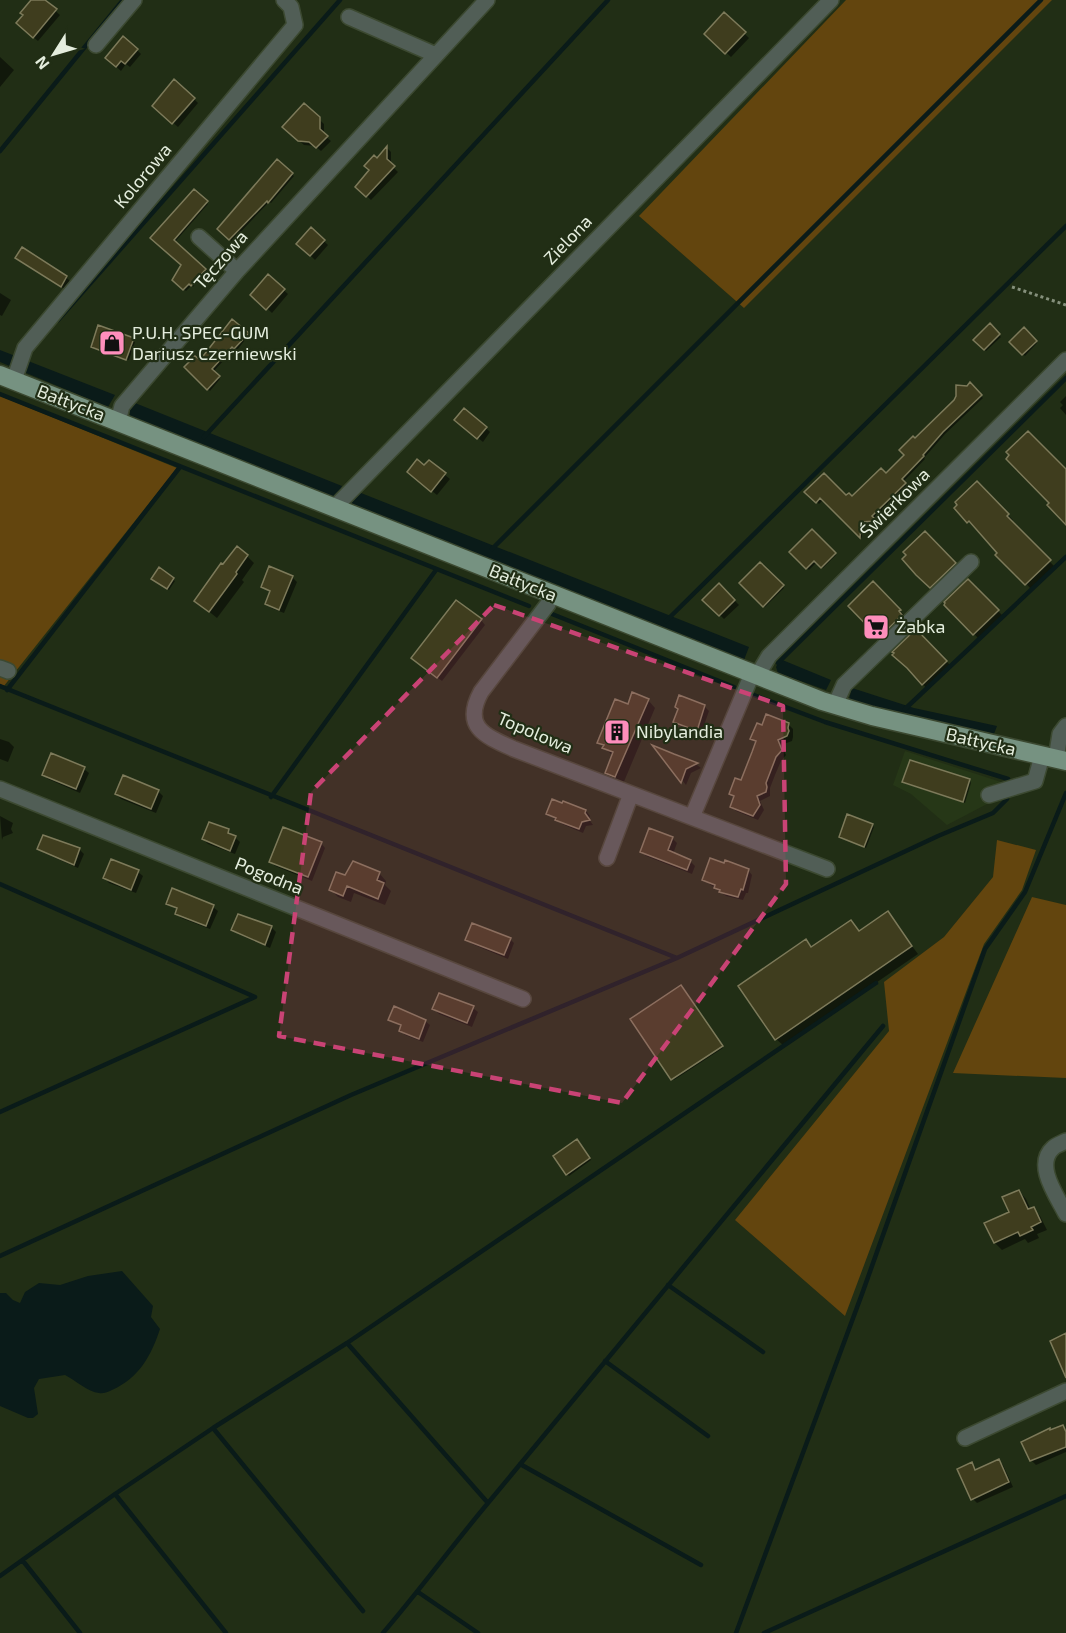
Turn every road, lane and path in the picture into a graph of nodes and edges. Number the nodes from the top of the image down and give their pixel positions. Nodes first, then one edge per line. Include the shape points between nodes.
1 (134, 0) edge
2 (284, 0) edge
3 (487, 0) edge
4 (831, 0) edge
5 (349, 17) dead end
6 (96, 45) dead end
7 (436, 55) junction
8 (199, 237) dead end
9 (237, 271) junction
10 (1012, 287) dead end
11 (1066, 305) edge
12 (1066, 360) edge
13 (10, 375) edge
14 (118, 421) junction
15 (334, 507) junction
16 (971, 562) dead end
17 (552, 595) junction
18 (754, 675) junction
19 (835, 705) junction
20 (1066, 726) edge
21 (1057, 756) edge
22 (0, 789) edge
23 (631, 794) junction
24 (989, 795) dead end
25 (692, 817) junction
26 (607, 858) dead end
27 (827, 869) dead end
28 (523, 999) dead end
29 (1066, 1141) edge
30 (1066, 1214) edge
31 (1066, 1391) edge
32 (965, 1438) dead end

1 - 6 street
2 - 13 street, Kolorowa via 291,6 295,25 24,348
3 - 7 street, Tęczowa
4 - 15 street, Zielona
5 - 7 street
7 - 9 street, Tęczowa
8 - 9 street
9 - 14 street, Tęczowa via 122,406
10 - 11 path
12 - 18 street, Świerkowa
13 - 14 main road, Bałtycka
14 - 15 main road, Bałtycka
15 - 17 main road, Bałtycka
16 - 19 street via 844,686
17 - 18 main road, Bałtycka
17 - 23 street, Topolowa via 481,692 474,705 474,719 480,730 494,740
18 - 19 main road, Bałtycka
18 - 25 street
19 - 21 main road, Bałtycka via 912,726
20 - 21 street via 1060,734
21 - 24 street via 1035,781
22 - 28 street, Pogodna
23 - 25 street, Topolowa
23 - 26 street
25 - 27 street, Topolowa
29 - 30 street via 1053,1147 1046,1160 1047,1177
31 - 32 street

